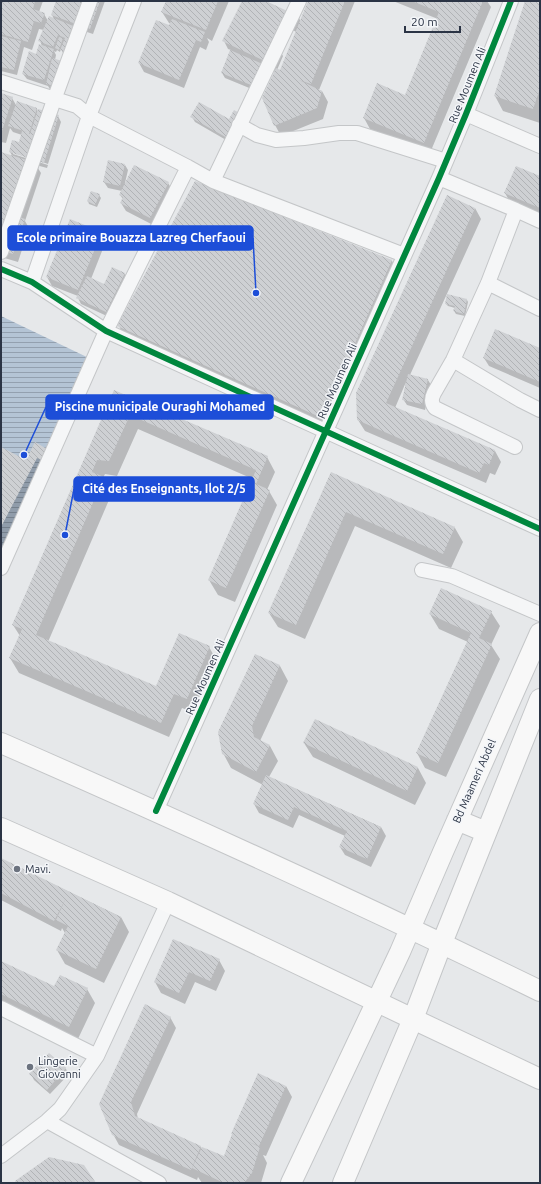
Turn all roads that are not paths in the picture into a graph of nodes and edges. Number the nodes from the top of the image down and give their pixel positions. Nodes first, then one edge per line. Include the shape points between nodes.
1 (90, 1) edge
2 (134, 1) edge
3 (299, 1) edge
4 (511, 1) edge
5 (1, 82) edge
6 (54, 100) junction
7 (466, 114) junction
8 (89, 116) junction
9 (239, 125) junction
10 (540, 146) edge
11 (446, 161) junction
12 (188, 167) junction
13 (439, 178) junction
14 (213, 181) junction
15 (516, 210) junction
16 (540, 222) edge
17 (1, 252) edge
18 (404, 255) junction
19 (1, 269) edge
20 (32, 282) junction
21 (488, 283) junction
22 (540, 309) edge
23 (106, 331) junction
24 (453, 360) junction
25 (540, 410) edge
26 (326, 432) junction
27 (515, 447) dead end
28 (540, 529) edge
29 (1, 568) edge
30 (422, 570) dead end
31 (540, 614) edge
32 (540, 633) edge
33 (540, 699) edge
34 (1, 743) edge
35 (156, 810) junction
36 (456, 820) junction
37 (1, 828) edge
38 (486, 832) junction
39 (168, 902) junction
40 (410, 929) junction
41 (442, 943) junction
42 (540, 991) edge
43 (377, 1002) junction
44 (1, 1008) edge
45 (413, 1019) junction
46 (97, 1056) junction
47 (540, 1078) edge
48 (47, 1122) junction
49 (1, 1156) edge
50 (159, 1183) edge
51 (291, 1183) edge
52 (342, 1183) edge

1 - 6 street
2 - 8 street
3 - 9 street
4 - 7 street, Rue Moumen Ali
5 - 6 street
6 - 8 street via 77,106
6 - 17 street
7 - 10 street
7 - 11 street, Rue Moumen Ali
8 - 12 street
8 - 20 street
9 - 11 street via 257,135 276,140 357,133
9 - 14 street
11 - 13 street, Rue Moumen Ali
12 - 14 street
12 - 23 street
13 - 15 street
13 - 18 street, Rue Moumen Ali
14 - 18 street
15 - 16 street
15 - 21 street
18 - 26 street, Rue Moumen Ali
19 - 20 street
20 - 23 street
21 - 22 street
21 - 24 street
23 - 26 street
23 - 29 street
24 - 25 street
24 - 27 street via 434,393 432,404 441,412
26 - 28 street
26 - 35 street, Rue Moumen Ali
30 - 31 street via 452,576
32 - 36 street, Bd Maameri Abdel
33 - 38 street
34 - 35 street
35 - 40 street
36 - 38 street
36 - 40 street, Bd Maameri Abdel
37 - 39 street
38 - 41 street
39 - 43 street
39 - 46 street
40 - 41 street
40 - 43 street, Bd Maameri Abdel
41 - 42 street
41 - 45 street
43 - 45 street
43 - 51 street, Bd Maameri Abdel
44 - 46 street
45 - 47 street
45 - 52 street
46 - 48 street via 60,1109
48 - 49 street
48 - 50 street

